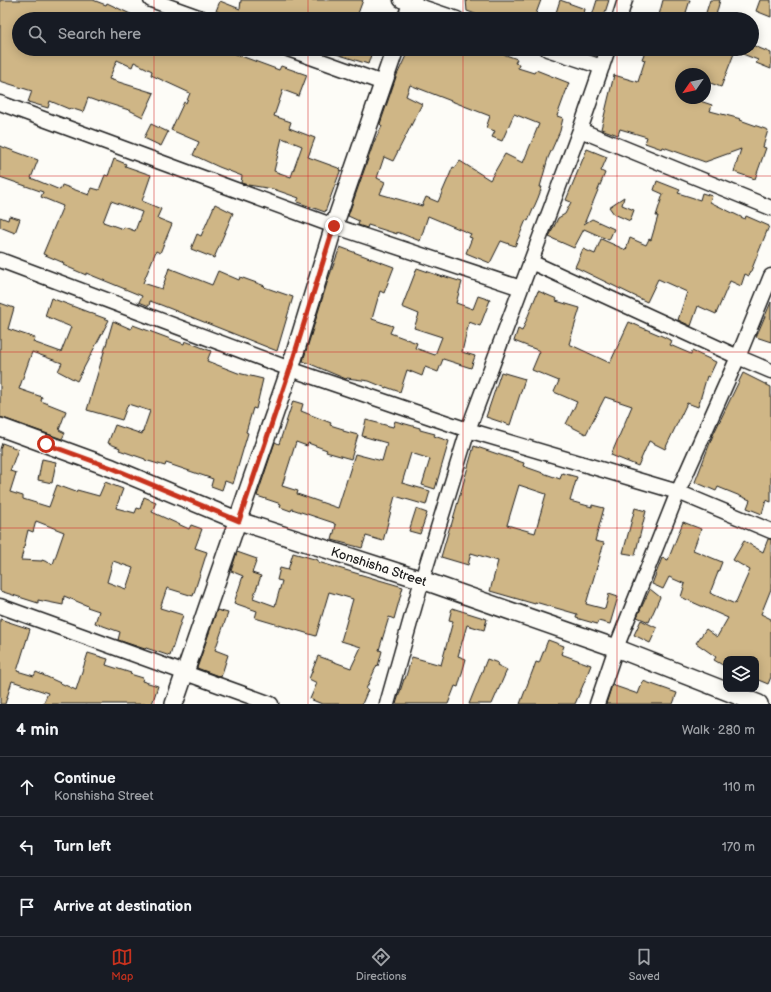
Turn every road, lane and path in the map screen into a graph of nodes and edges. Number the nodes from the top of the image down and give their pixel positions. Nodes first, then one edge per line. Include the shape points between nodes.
1 (151, 0) edge
2 (625, 0) edge
3 (408, 6) edge
4 (184, 12) edge
5 (431, 12) edge
6 (621, 12) edge
7 (307, 56) edge
8 (392, 56) edge
9 (568, 56) edge
10 (606, 56) edge
11 (602, 67) junction
12 (382, 83) junction
13 (0, 103) edge
14 (580, 130) junction
15 (771, 208) edge
16 (334, 226) junction
17 (0, 260) edge
18 (531, 262) junction
19 (771, 276) edge
20 (521, 288) junction
21 (738, 357) junction
22 (290, 369) junction
23 (771, 371) edge
24 (0, 427) edge
25 (468, 430) junction
26 (678, 492) junction
27 (239, 521) junction
28 (771, 530) edge
29 (422, 580) junction
30 (0, 606) edge
31 (616, 648) junction
32 (184, 674) junction
33 (174, 704) edge
34 (271, 704) edge
35 (387, 704) edge
36 (597, 704) edge
37 (759, 704) edge

1 - 4 street
2 - 6 street
3 - 5 street
7 - 12 street
8 - 12 street
9 - 11 street
10 - 11 street
11 - 14 street
12 - 16 street
13 - 16 street
14 - 15 street
14 - 18 street
16 - 20 street
16 - 22 street
17 - 22 street
18 - 20 street
18 - 21 street
19 - 21 street
20 - 25 street
21 - 23 street
21 - 26 street
22 - 25 street
22 - 27 street
24 - 27 street, Konshisha Street via 112,468
25 - 26 street
25 - 29 street
26 - 28 street
26 - 31 street
27 - 29 street, Konshisha Street
27 - 32 street
29 - 31 street, Konshisha Street
29 - 35 street
30 - 32 street
31 - 36 street
31 - 37 street, Konshisha Street
32 - 33 street
32 - 34 street

